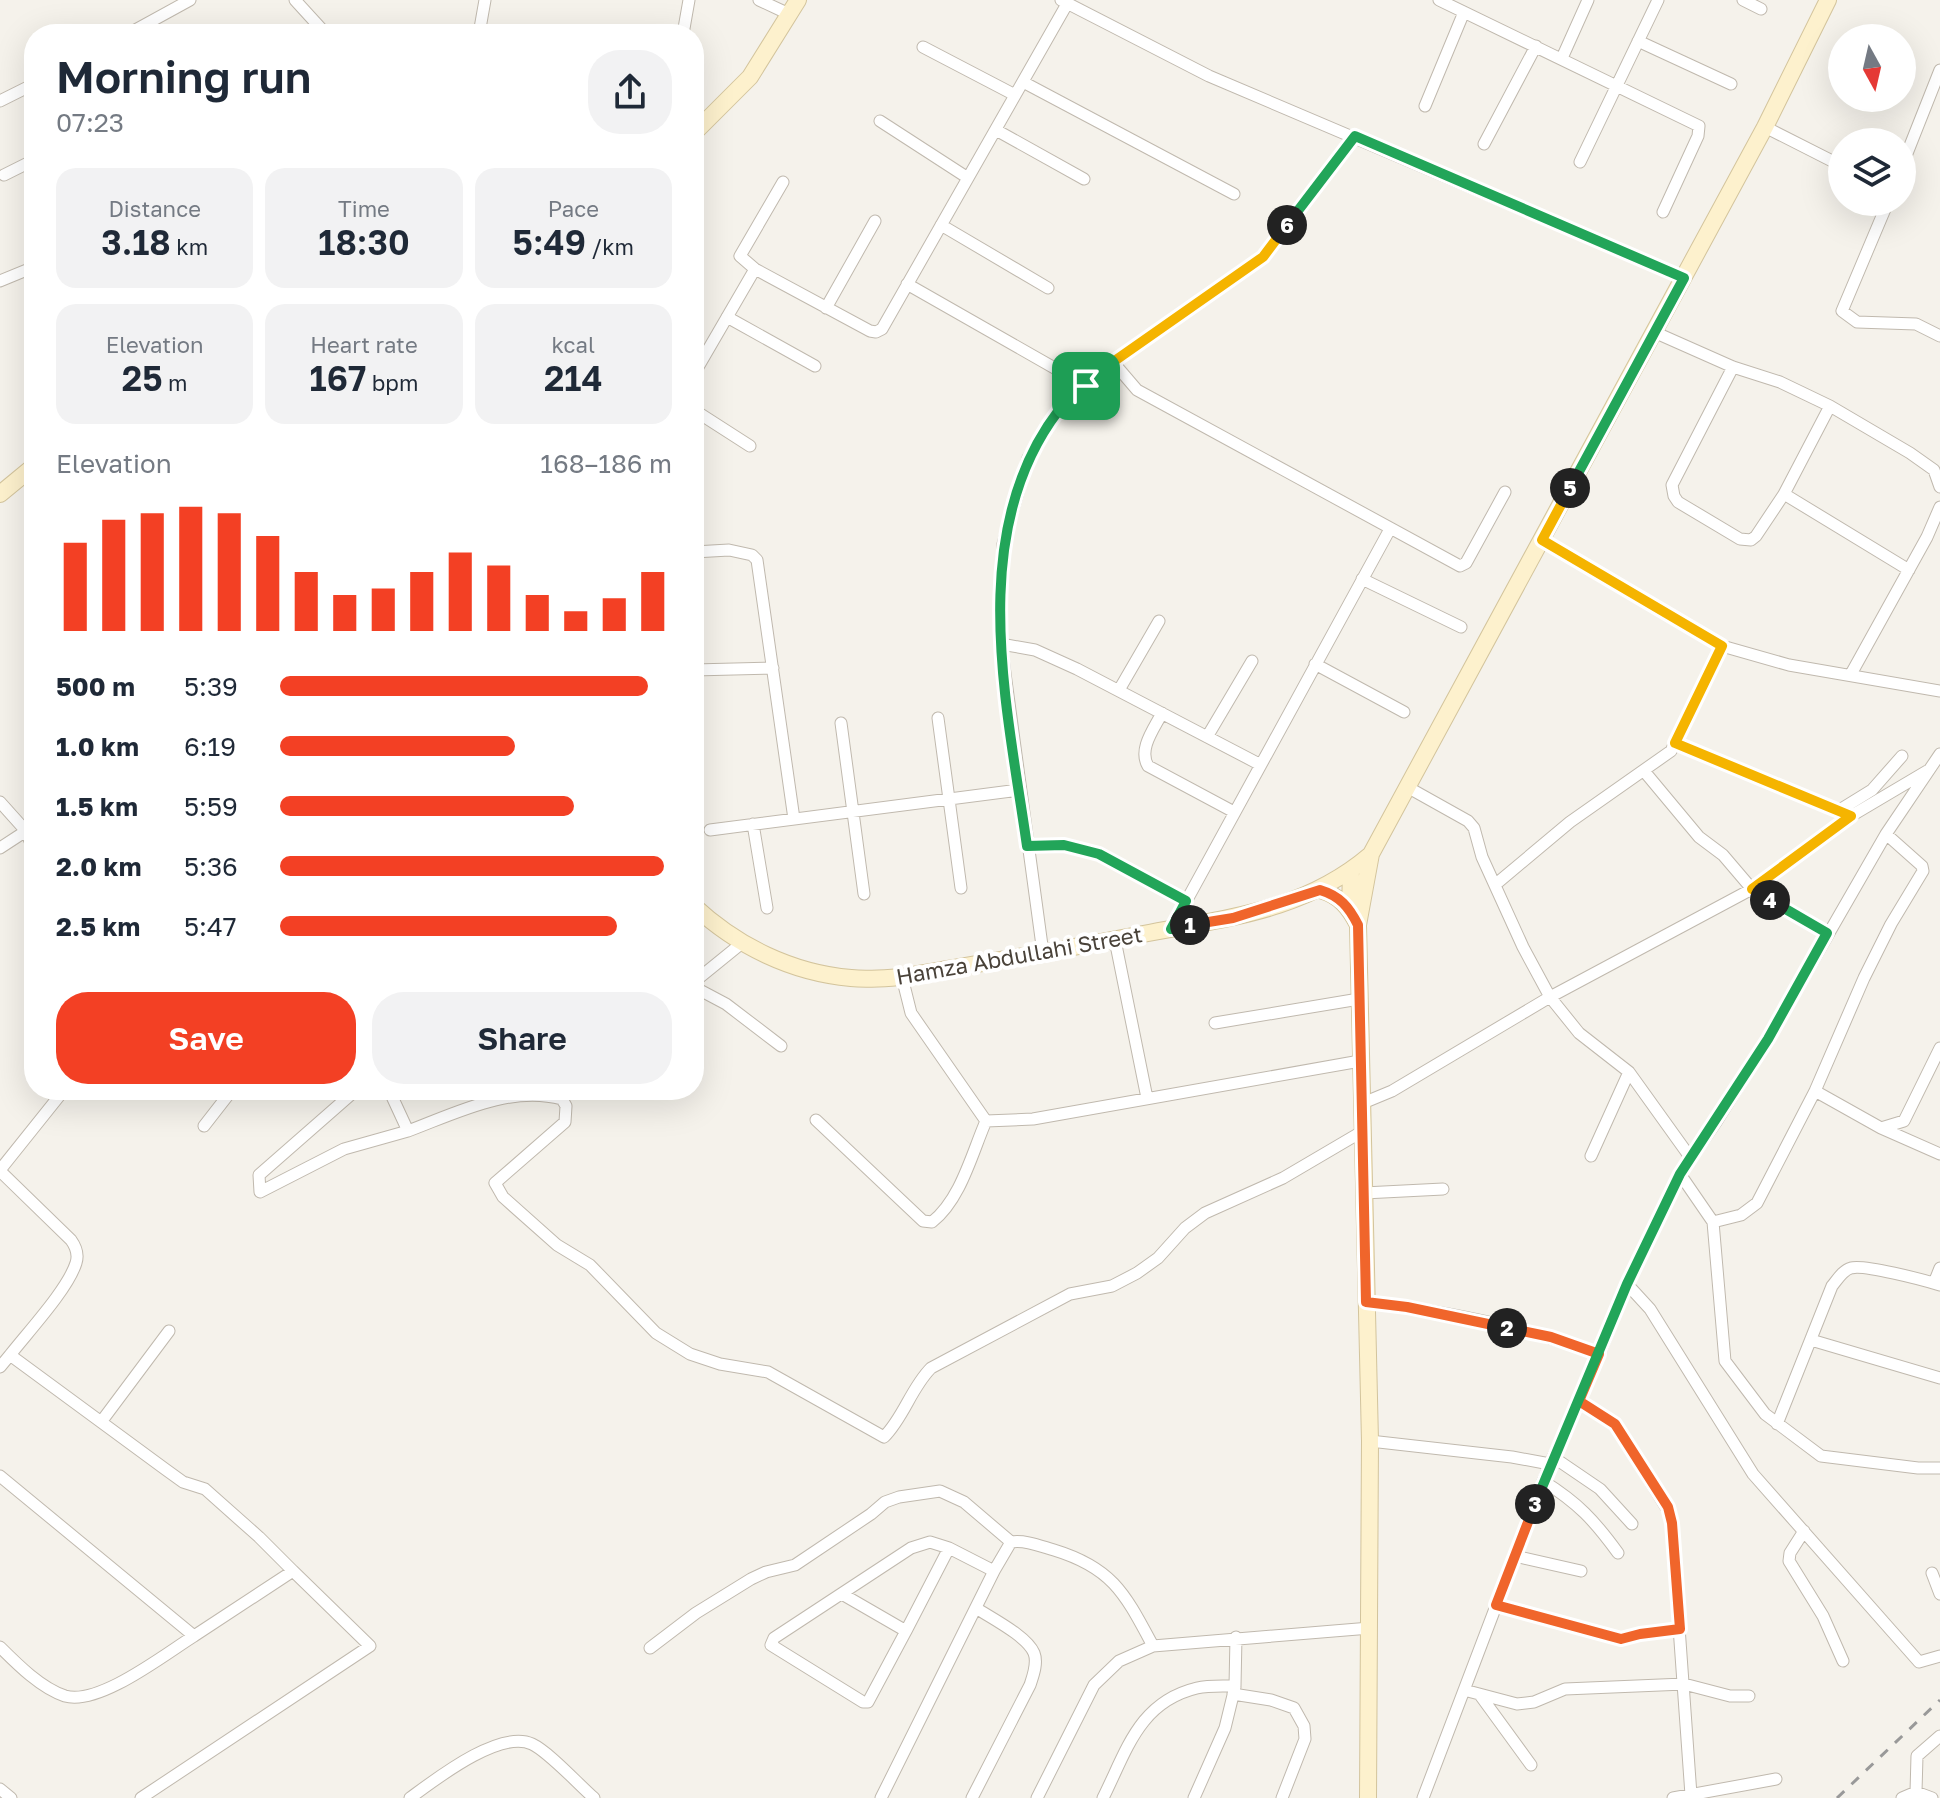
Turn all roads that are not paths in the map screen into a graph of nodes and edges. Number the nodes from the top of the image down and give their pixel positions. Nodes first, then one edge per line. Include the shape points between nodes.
1 (190, 0) edge
2 (295, 0) edge
3 (485, 0) edge
4 (689, 0) edge
5 (759, 0) edge
6 (1439, 0) edge
7 (1588, 0) edge
8 (1658, 0) edge
9 (1743, 0) edge
10 (1828, 0) edge
11 (1064, 2) edge
12 (794, 7) edge
13 (1761, 9) dead end
14 (1464, 12) junction
15 (146, 24) edge
16 (317, 24) edge
17 (481, 24) edge
18 (685, 24) edge
19 (1638, 41) junction
20 (1536, 46) junction
21 (923, 47) dead end
22 (1562, 58) junction
23 (1940, 70) edge
24 (1023, 82) junction
25 (1617, 84) junction
26 (1731, 84) dead end
27 (24, 89) edge
28 (1015, 95) junction
29 (0, 101) edge
30 (1425, 106) dead end
31 (880, 121) dead end
32 (704, 123) edge
33 (1765, 127) junction
34 (996, 130) junction
35 (1916, 131) edge
36 (1355, 136) junction
37 (1484, 144) dead end
38 (1828, 159) edge
39 (1580, 162) dead end
40 (24, 165) edge
41 (4, 175) dead end
42 (968, 178) junction
43 (1084, 179) dead end
44 (783, 182) dead end
45 (1234, 194) dead end
46 (1663, 212) dead end
47 (1882, 216) edge
48 (875, 221) dead end
49 (941, 225) junction
50 (755, 269) junction
51 (24, 271) edge
52 (1684, 278) junction
53 (0, 281) edge
54 (907, 284) junction
55 (1048, 288) dead end
56 (826, 308) junction
57 (727, 317) junction
58 (1654, 332) junction
59 (1940, 336) edge
60 (704, 357) edge
61 (1113, 362) junction
62 (815, 366) dead end
63 (1733, 367) junction
64 (1086, 386) junction
65 (1830, 406) junction
66 (704, 416) edge
67 (750, 446) dead end
68 (24, 474) edge
69 (1940, 487) edge
70 (1505, 492) dead end
71 (0, 494) edge
72 (1784, 494) junction
73 (1940, 507) edge
74 (1390, 529) junction
75 (1542, 540) junction
76 (704, 551) edge
77 (1909, 570) junction
78 (1362, 579) junction
79 (1159, 621) dead end
80 (1461, 627) dead end
81 (1001, 644) junction
82 (1722, 646) junction
83 (1252, 661) dead end
84 (1315, 664) junction
85 (773, 668) junction
86 (704, 670) edge
87 (1851, 674) junction
88 (1119, 690) junction
89 (1940, 691) edge
90 (1404, 712) dead end
91 (1162, 713) junction
92 (938, 718) dead end
93 (841, 723) dead end
94 (1207, 737) junction
95 (1675, 743) junction
96 (1940, 754) edge
97 (1902, 756) dead end
98 (1259, 764) junction
99 (1932, 768) junction
100 (1644, 771) junction
101 (1409, 788) junction
102 (1019, 790) junction
103 (949, 799) junction
104 (0, 802) edge
105 (1838, 811) junction
106 (852, 812) junction
107 (1234, 812) junction
108 (1851, 816) junction
109 (794, 819) junction
110 (753, 824) junction
111 (24, 829) edge
112 (710, 830) dead end
113 (24, 832) edge
114 (1886, 834) junction
115 (1027, 846) junction
116 (0, 848) edge
117 (1371, 854) junction
118 (1351, 871) junction
119 (1496, 884) junction
120 (1364, 885) junction
121 (961, 888) dead end
122 (1752, 889) junction
123 (1320, 890) junction
124 (864, 894) dead end
125 (1186, 901) junction
126 (767, 908) dead end
127 (704, 914) edge
128 (1354, 917) junction
129 (1171, 929) junction
130 (1827, 933) junction
131 (1115, 940) junction
132 (742, 943) junction
133 (1043, 953) junction
134 (704, 975) edge
135 (902, 977) junction
136 (704, 990) edge
137 (1550, 997) junction
138 (1359, 999) junction
139 (1215, 1023) dead end
140 (781, 1046) dead end
141 (1940, 1048) edge
142 (1360, 1061) junction
143 (1629, 1072) junction
144 (1815, 1091) junction
145 (1147, 1098) junction
146 (56, 1100) edge
147 (224, 1100) edge
148 (345, 1100) edge
149 (394, 1100) edge
150 (493, 1100) edge
151 (563, 1100) edge
152 (1363, 1103) junction
153 (816, 1120) dead end
154 (986, 1121) junction
155 (1904, 1121) junction
156 (204, 1126) dead end
157 (1881, 1128) junction
158 (408, 1131) junction
159 (1363, 1131) junction
160 (1917, 1145) junction
161 (1940, 1154) edge
162 (1591, 1156) dead end
163 (1690, 1157) junction
164 (0, 1170) edge
165 (1680, 1174) junction
166 (1443, 1189) dead end
167 (1364, 1193) junction
168 (1713, 1222) junction
169 (1940, 1268) edge
170 (1627, 1284) junction
171 (1937, 1284) edge
172 (1366, 1302) junction
173 (169, 1331) dead end
174 (1811, 1340) junction
175 (1599, 1354) junction
176 (10, 1355) junction
177 (0, 1367) edge
178 (1940, 1378) edge
179 (1579, 1401) junction
180 (101, 1422) junction
181 (1777, 1424) junction
182 (1370, 1441) junction
183 (1551, 1461) junction
184 (1940, 1468) edge
185 (0, 1476) edge
186 (1543, 1481) junction
187 (1632, 1524) dead end
188 (1804, 1531) junction
189 (1011, 1542) junction
190 (949, 1548) junction
191 (1618, 1553) dead end
192 (1515, 1556) junction
193 (293, 1571) junction
194 (994, 1571) junction
195 (1581, 1571) dead end
196 (1932, 1573) dead end
197 (842, 1594) junction
198 (1940, 1594) edge
199 (1496, 1605) junction
200 (976, 1608) junction
201 (1370, 1628) junction
202 (1680, 1629) junction
203 (906, 1631) junction
204 (194, 1636) junction
205 (1236, 1637) junction
206 (1153, 1646) junction
207 (0, 1647) edge
208 (650, 1648) dead end
209 (1940, 1656) edge
210 (1843, 1661) dead end
211 (1684, 1684) junction
212 (1234, 1690) junction
213 (1464, 1690) junction
214 (1480, 1695) junction
215 (1749, 1696) dead end
216 (1940, 1736) edge
217 (1531, 1765) dead end
218 (1776, 1779) dead end
219 (0, 1789) edge
220 (1916, 1792) junction
221 (1691, 1795) junction
222 (11, 1798) edge
223 (141, 1798) edge
224 (410, 1798) edge
225 (594, 1798) edge
226 (881, 1798) edge
227 (972, 1798) edge
228 (1037, 1798) edge
229 (1103, 1798) edge
230 (1194, 1798) edge
231 (1282, 1798) edge
232 (1368, 1798) edge
233 (1423, 1798) edge
234 (1673, 1798) edge
235 (1902, 1798) edge
236 (1932, 1798) edge

1 - 15 street
2 - 16 street
3 - 17 street
4 - 18 street
5 - 12 street
6 - 14 street
7 - 22 street
8 - 19 street
9 - 13 street
10 - 33 main road
11 - 24 street
11 - 36 street via 1209,76
12 - 32 main road via 750,77
14 - 20 street
14 - 30 street
19 - 25 street
19 - 26 street
20 - 22 street
20 - 37 street
21 - 28 street
22 - 25 street
23 - 35 street
24 - 28 street
24 - 45 street
25 - 39 street
25 - 46 street via 1701,130
27 - 29 street
28 - 34 street
31 - 42 street
33 - 38 street
33 - 52 main road
34 - 42 street
34 - 43 street
36 - 52 street
36 - 61 street via 1263,257
40 - 41 street
42 - 49 street
44 - 50 street via 740,253
47 - 59 street via 1842,311 1857,322 1916,324
48 - 56 street
49 - 54 street
49 - 55 street
50 - 56 street
50 - 57 street
51 - 53 street
52 - 58 main road
54 - 56 street via 876,332
54 - 64 street
57 - 60 street
57 - 62 street
58 - 63 street
58 - 75 main road
61 - 64 street
61 - 74 street via 1137,390
63 - 65 street
63 - 72 street via 1672,485 1674,496 1740,539 1751,540
64 - 81 street via 1060,408 1028,458 1003,544
65 - 69 street via 1934,470
65 - 72 street
66 - 67 street
68 - 71 main road
70 - 74 street via 1463,566
72 - 77 street
73 - 77 street
74 - 78 street
75 - 82 street
75 - 101 main road
76 - 85 street via 729,550 757,560
77 - 87 street
78 - 80 street
78 - 84 street
79 - 88 street
81 - 88 street via 1035,650
81 - 102 street
82 - 87 street via 1789,665
82 - 95 street
83 - 94 street
84 - 90 street
84 - 98 street
85 - 86 street
85 - 109 street
87 - 89 street
88 - 91 street
91 - 94 street
91 - 107 street via 1144,751 1148,766
92 - 103 street
93 - 106 street
94 - 98 street
95 - 100 street
95 - 105 street
96 - 99 street
97 - 105 street via 1872,790
98 - 107 street
99 - 108 street
99 - 114 street
100 - 119 street via 1570,822
100 - 122 street
101 - 117 main road
101 - 119 street via 1468,821
102 - 103 street
102 - 115 street
103 - 106 street
103 - 121 street
104 - 111 street
105 - 108 street
106 - 109 street
106 - 124 street
107 - 125 street
108 - 122 street
109 - 110 street
110 - 112 street
110 - 126 street
113 - 116 street
114 - 130 street
114 - 144 street via 1923,871 1871,964
115 - 125 street via 1064,845 1099,854
115 - 133 street
117 - 118 main road, Hamza Abdullahi Street
117 - 120 main road
118 - 120 main road
118 - 123 main road, Hamza Abdullahi Street
118 - 128 main road
119 - 137 street
120 - 128 main road
122 - 130 street
122 - 137 street
123 - 128 main road
123 - 129 main road, Hamza Abdullahi Street via 1233,918
125 - 129 street
127 - 132 main road, Hamza Abdullahi Street
128 - 138 main road
129 - 131 main road, Hamza Abdullahi Street
130 - 163 street via 1768,1039
131 - 133 main road, Hamza Abdullahi Street
131 - 145 street
132 - 134 street
132 - 135 main road, Hamza Abdullahi Street via 791,966 833,976
133 - 135 main road, Hamza Abdullahi Street
135 - 154 street via 911,1013
136 - 140 street
137 - 143 street via 1579,1033
137 - 152 street
138 - 139 street
138 - 142 main road
141 - 155 street
142 - 145 street
142 - 152 main road
143 - 162 street
143 - 163 street
144 - 157 street
144 - 168 street via 1757,1203 1741,1215
145 - 154 street via 1033,1119
146 - 164 street
147 - 156 street
148 - 158 street via 259,1175 260,1192 344,1149
149 - 158 street
150 - 158 street
151 - 159 street via 565,1122 495,1183 503,1197 557,1245 590,1265 656,1333 690,1354 768,1372 884,1437 931,1368 1070,1294 1112,1286 1137,1273 1205,1213 1283,1178
152 - 159 main road
153 - 154 street via 923,1221 932,1222 957,1189
155 - 157 street
155 - 160 street
157 - 160 street
159 - 167 main road
160 - 161 street
163 - 165 street
164 - 176 street via 71,1240 77,1261
165 - 168 street
165 - 170 street
166 - 167 street
167 - 172 main road
168 - 181 street via 1725,1361
169 - 171 street
170 - 175 street
170 - 188 street via 1650,1309 1753,1474
171 - 174 street via 1852,1267 1832,1286
172 - 175 street via 1551,1337
172 - 182 main road
173 - 180 street
174 - 178 street
174 - 181 street
175 - 179 street
176 - 177 street
176 - 180 street
179 - 183 street
179 - 202 street via 1615,1424 1668,1507
180 - 193 street via 183,1482 205,1489
181 - 184 street via 1821,1456
182 - 183 street
182 - 201 main road
183 - 186 street
183 - 187 street via 1600,1489
185 - 204 street
186 - 191 street via 1592,1517
186 - 192 street
188 - 209 street via 1919,1662
188 - 210 street via 1789,1561
189 - 194 street
189 - 206 street via 1022,1540 1074,1556 1101,1570 1129,1602
189 - 208 street via 964,1502 940,1491 899,1497 795,1565 751,1579
190 - 194 street
190 - 197 street via 930,1542 911,1548
190 - 203 street
192 - 195 street
192 - 199 street
193 - 204 street
193 - 223 street via 370,1646
194 - 200 street
196 - 198 street
197 - 203 street
197 - 203 street via 771,1645 868,1702
199 - 202 street via 1621,1639
199 - 213 street
200 - 226 street
200 - 227 street via 1026,1642 1035,1653 1035,1669
201 - 205 street
201 - 232 main road
202 - 211 street
204 - 207 street via 93,1695 67,1697 41,1684
205 - 206 street
205 - 212 street
206 - 228 street via 1119,1661 1094,1685
211 - 214 street via 1565,1689 1517,1704
211 - 215 street
211 - 221 street
212 - 229 street via 1199,1687 1163,1700 1140,1724
212 - 230 street via 1225,1728
212 - 231 street via 1294,1708 1304,1726 1305,1739
213 - 214 street
213 - 233 street
214 - 217 street
216 - 220 street via 1917,1756
218 - 221 street
219 - 222 street
220 - 235 street
220 - 236 street
221 - 234 street
224 - 225 street via 491,1746 517,1740 533,1745

